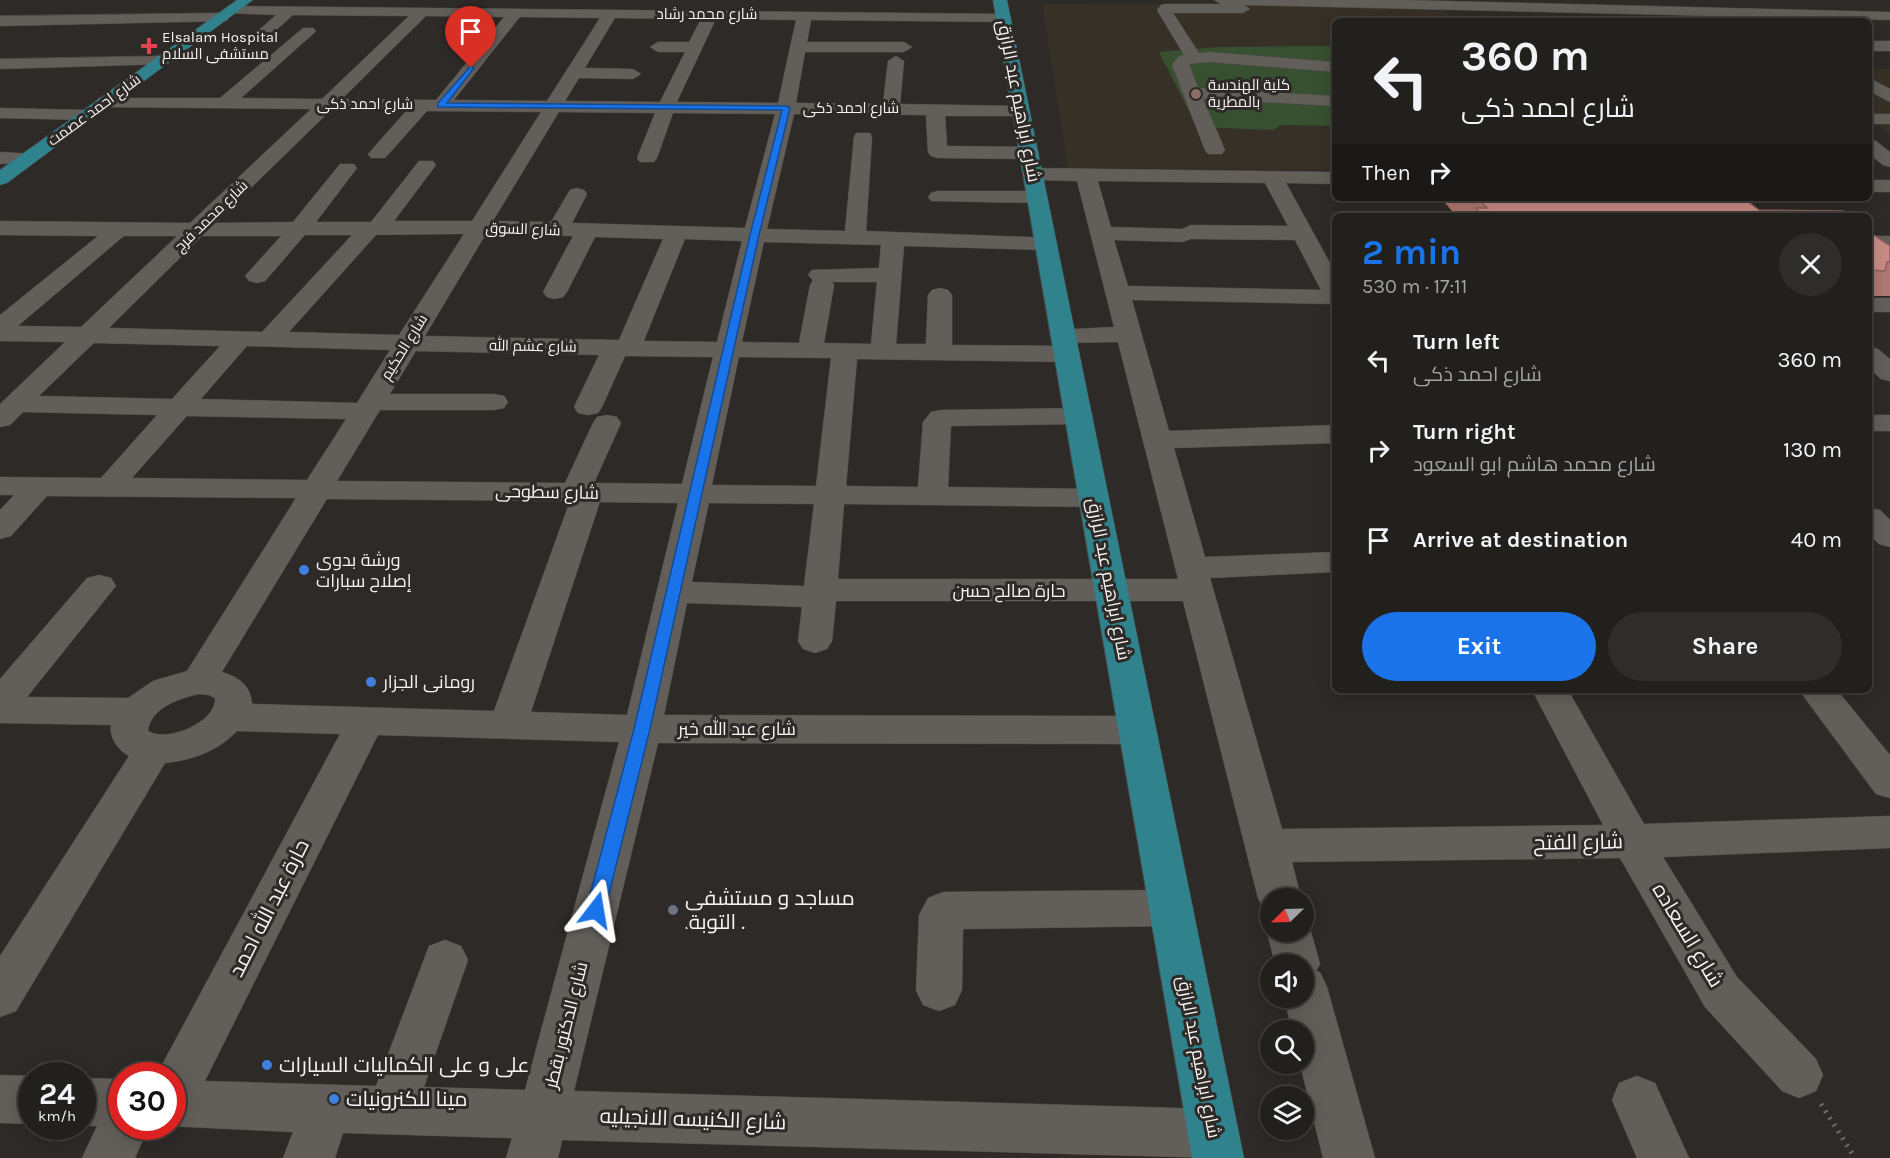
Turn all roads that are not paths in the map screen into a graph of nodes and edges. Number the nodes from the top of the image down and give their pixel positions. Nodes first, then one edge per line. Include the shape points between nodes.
1 (246, 0) edge
2 (316, 0) edge
3 (488, 0) edge
4 (551, 0) edge
5 (931, 0) edge
6 (1221, 0) edge
7 (1682, 0) edge
8 (1792, 0) edge
9 (25, 4) dead end
10 (152, 5) dead end
11 (1586, 5) edge
12 (417, 6) edge
13 (678, 7) edge
14 (1001, 8) edge
15 (820, 10) edge
16 (295, 11) junction
17 (476, 12) junction
18 (1321, 12) junction
19 (515, 13) junction
20 (541, 13) junction
21 (227, 14) junction
22 (610, 14) junction
23 (711, 14) junction
24 (124, 15) junction
25 (1814, 15) junction
26 (932, 16) junction
27 (1703, 17) edge
28 (1446, 18) edge
29 (1887, 18) edge
30 (0, 20) edge
31 (308, 31) dead end
32 (258, 38) dead end
33 (1872, 46) edge
34 (1890, 46) edge
35 (658, 47) dead end
36 (695, 47) junction
37 (796, 47) junction
38 (1194, 58) junction
39 (161, 61) junction
40 (0, 64) edge
41 (1332, 67) edge
42 (573, 73) junction
43 (633, 74) dead end
44 (1872, 84) edge
45 (1192, 93) junction
46 (1890, 98) edge
47 (1332, 101) edge
48 (105, 102) junction
49 (225, 103) junction
50 (328, 104) junction
51 (432, 105) junction
52 (553, 106) junction
53 (666, 107) junction
54 (786, 108) junction
55 (891, 109) junction
56 (935, 109) junction
57 (1021, 111) junction
58 (0, 113) edge
59 (87, 115) junction
60 (1872, 119) edge
61 (1890, 119) edge
62 (864, 137) dead end
63 (1872, 147) edge
64 (1215, 150) dead end
65 (378, 154) dead end
66 (28, 158) junction
67 (646, 158) dead end
68 (0, 159) edge
69 (1890, 161) edge
70 (426, 165) dead end
71 (347, 168) dead end
72 (1033, 175) junction
73 (1086, 175) junction
74 (1272, 177) junction
75 (1332, 178) edge
76 (0, 179) edge
77 (1872, 186) edge
78 (1890, 186) edge
79 (578, 194) dead end
80 (938, 197) dead end
81 (479, 227) junction
82 (0, 228) edge
83 (373, 229) junction
84 (118, 230) junction
85 (197, 230) junction
86 (299, 230) junction
87 (558, 230) junction
88 (587, 231) junction
89 (677, 233) junction
90 (1102, 233) junction
91 (754, 235) junction
92 (1311, 236) junction
93 (855, 238) junction
94 (893, 239) junction
95 (1046, 243) junction
96 (1872, 243) edge
97 (1890, 243) edge
98 (889, 275) junction
99 (257, 276) dead end
100 (1332, 288) edge
101 (555, 292) dead end
102 (1118, 293) junction
103 (939, 295) dead end
104 (1332, 295) edge
105 (1872, 305) edge
106 (1890, 305) edge
107 (2, 334) edge
108 (1129, 334) junction
109 (87, 336) junction
110 (240, 339) junction
111 (268, 340) junction
112 (407, 343) junction
113 (1065, 344) junction
114 (622, 347) junction
115 (728, 349) junction
116 (810, 351) junction
117 (845, 351) junction
118 (883, 351) junction
119 (939, 352) junction
120 (1872, 357) edge
121 (1890, 373) edge
122 (494, 402) dead end
123 (368, 406) junction
124 (180, 407) junction
125 (8, 412) edge
126 (1079, 416) junction
127 (1872, 423) edge
128 (1890, 423) edge
129 (1332, 434) edge
130 (1157, 440) junction
131 (0, 486) edge
132 (38, 487) junction
133 (108, 488) junction
134 (316, 490) junction
135 (582, 493) junction
136 (696, 494) junction
137 (830, 495) junction
138 (932, 497) junction
139 (1094, 498) junction
140 (1872, 520) edge
141 (0, 529) edge
142 (1890, 537) edge
143 (1890, 549) edge
144 (1872, 550) edge
145 (1332, 562) edge
146 (1194, 579) junction
147 (99, 586) dead end
148 (1111, 591) junction
149 (673, 592) junction
150 (819, 593) junction
151 (815, 641) dead end
152 (199, 681) junction
153 (1552, 693) edge
154 (1819, 693) edge
155 (0, 704) edge
156 (0, 710) edge
157 (136, 712) junction
158 (228, 717) junction
159 (366, 721) junction
160 (508, 725) junction
161 (642, 729) junction
162 (1137, 730) junction
163 (154, 749) junction
164 (1890, 783) edge
165 (1890, 832) edge
166 (1632, 841) junction
167 (1266, 846) junction
168 (1277, 888) edge
169 (1171, 908) junction
170 (445, 960) dead end
171 (939, 990) dead end
172 (0, 996) edge
173 (1310, 1008) edge
174 (186, 1068) edge
175 (1799, 1075) road end
176 (0, 1099) edge
177 (18, 1100) edge
178 (1637, 1100) dead end
179 (186, 1104) edge
180 (327, 1109) junction
181 (390, 1111) junction
182 (537, 1137) edge
183 (117, 1140) edge
184 (1216, 1146) edge
185 (108, 1158) edge
186 (309, 1158) edge
187 (1349, 1158) edge
188 (1663, 1158) edge

1 - 21 main road, شارع احمد عصمت
2 - 16 street
3 - 17 street
4 - 20 street
5 - 26 street
6 - 18 street
7 - 27 street
8 - 25 street
9 - 30 street
10 - 24 street
11 - 18 street
11 - 27 street
12 - 16 street, شارع محمد رشاد via 399,12
12 - 17 street, شارع محمد رشاد
12 - 50 street, شارع محمد فرج
13 - 22 street, شارع محمد رشاد
13 - 23 street, شارع محمد رشاد
14 - 26 street, شارع محمد رشاد
14 - 57 main road, شارع ابراهيم عبد الرازق
15 - 23 street, شارع محمد رشاد
15 - 26 street, شارع محمد رشاد
15 - 37 street, شارع الدكتور بقطر
16 - 21 street, شارع محمد رشاد
16 - 32 street
17 - 19 street, شارع محمد رشاد
18 - 28 street via 1431,14
18 - 38 street via 1166,8
19 - 20 street, شارع محمد رشاد
19 - 51 street
20 - 22 street, شارع محمد رشاد
21 - 24 street, شارع محمد رشاد
21 - 39 main road, شارع احمد عصمت
22 - 42 street, شارع الحكيم
23 - 36 street
24 - 30 street via 97,27
25 - 27 street
25 - 29 street
31 - 49 street
33 - 34 street
35 - 36 street
36 - 53 street
37 - 54 street, شارع الدكتور بقطر
37 - 55 street via 900,54
38 - 41 street
38 - 45 street via 1180,65
39 - 40 street
39 - 48 main road, شارع احمد عصمت
42 - 43 street
42 - 52 street, شارع الحكيم
44 - 46 street
45 - 47 street
45 - 64 street
48 - 49 street, شارع احمد ذكى
48 - 59 main road, شارع احمد عصمت
49 - 50 street, شارع احمد ذكى
50 - 51 street, شارع احمد ذكى
50 - 85 street, شارع محمد فرج
51 - 52 street, شارع احمد ذكى
51 - 65 street
52 - 53 street, شارع احمد ذكى
52 - 81 street, شارع الحكيم
53 - 54 street, شارع احمد ذكى
53 - 67 street
54 - 55 street, شارع احمد ذكى
54 - 91 street, شارع الدكتور بقطر
55 - 56 street, شارع احمد ذكى
56 - 57 street, شارع احمد ذكى
56 - 72 street via 938,152
57 - 72 main road, شارع ابراهيم عبد الرازق
58 - 59 street
59 - 66 main road, شارع احمد عصمت
60 - 61 street
62 - 93 street
63 - 69 street
66 - 68 street
66 - 76 main road, شارع احمد عصمت
70 - 83 street
71 - 86 street
72 - 73 street
72 - 80 street
72 - 95 main road, شارع ابراهيم عبد الرازق
73 - 74 street
73 - 90 street
74 - 75 street
74 - 92 street
77 - 78 street
79 - 87 street
81 - 83 street, شارع السوق
81 - 87 street, شارع السوق
81 - 112 street, شارع الحكيم
82 - 84 street, شارع السوق
83 - 86 street, شارع السوق
83 - 111 street
84 - 85 street, شارع السوق
84 - 107 street
85 - 86 street, شارع السوق
85 - 109 street, شارع محمد فرج
86 - 99 street
87 - 88 street, شارع السوق
88 - 89 street, شارع السوق
88 - 101 street
89 - 91 street, شارع السوق
89 - 114 street
90 - 92 street
90 - 102 street
91 - 93 street, شارع السوق
91 - 115 street, شارع الدكتور بقطر
92 - 100 street
93 - 94 street, شارع السوق
94 - 95 street, شارع السوق
94 - 98 street
95 - 113 main road, شارع ابراهيم عبد الرازق
96 - 97 street
98 - 116 street via 821,280
98 - 118 street
102 - 104 street
102 - 108 street
103 - 119 street
105 - 106 street
107 - 109 street, شارع عشم الله
108 - 113 street, شارع عشم الله
108 - 130 street
109 - 110 street, شارع عشم الله
109 - 125 street, شارع محمد فرج
110 - 111 street, شارع عشم الله
110 - 124 street
111 - 112 street, شارع عشم الله
112 - 114 street, شارع عشم الله
112 - 123 street, شارع الحكيم
113 - 119 street, شارع عشم الله
113 - 126 main road, شارع ابراهيم عبد الرازق
114 - 115 street, شارع عشم الله
114 - 135 street via 597,415
115 - 116 street, شارع عشم الله
115 - 136 street, شارع الدكتور بقطر
116 - 117 street, شارع عشم الله
117 - 118 street, شارع عشم الله
117 - 137 street
118 - 119 street, شارع عشم الله
120 - 121 street
122 - 123 street
123 - 124 street
123 - 134 street, شارع الحكيم
124 - 125 street
124 - 133 street
126 - 138 street via 940,418
126 - 139 main road, شارع ابراهيم عبد الرازق
127 - 128 street
129 - 130 street
130 - 146 street
131 - 132 street, شارع سطوحى
132 - 133 street, شارع سطوحى
132 - 141 street
133 - 134 street, شارع سطوحى
134 - 135 street, شارع سطوحى
134 - 152 street, شارع الحكيم
135 - 136 street, شارع سطوحى
135 - 160 street
136 - 137 street, شارع سطوحى
136 - 149 street, شارع الدكتور بقطر
137 - 138 street, شارع سطوحى
137 - 150 street
138 - 139 street, شارع سطوحى
139 - 148 main road, شارع ابراهيم عبد الرازق
140 - 142 street
143 - 144 street
145 - 146 street, حارة صالح حسن
146 - 148 street, حارة صالح حسن
146 - 167 street
147 - 155 street
148 - 150 street, حارة صالح حسن
148 - 162 main road, شارع ابراهيم عبد الرازق
149 - 150 street, حارة صالح حسن
149 - 161 street, شارع الدكتور بقطر
150 - 151 street
152 - 157 street via 164,691
152 - 158 street via 223,684 230,690 234,697
153 - 166 street, شارع السعاده
154 - 164 street
156 - 157 street
157 - 163 street via 129,732 133,741
158 - 159 street, شارع عبد الله خير
158 - 163 street via 204,737 170,749
159 - 160 street, شارع عبد الله خير
159 - 174 street, حارة عبد الله احمد
160 - 161 street, شارع عبد الله خير
161 - 162 street, شارع عبد الله خير
161 - 182 street, شارع الدكتور بقطر
162 - 169 main road, شارع ابراهيم عبد الرازق
163 - 172 street
165 - 166 street, شارع الفتح
166 - 167 street, شارع الفتح
166 - 175 street, شارع السعاده via 1721,992
167 - 168 street
169 - 171 street via 943,911
169 - 184 main road, شارع ابراهيم عبد الرازق
170 - 181 street
173 - 187 street
176 - 177 street
178 - 188 street
179 - 180 street, شارع الكنيسه الانجيليه
180 - 181 street, شارع الكنيسه الانجيليه
180 - 186 street
181 - 182 street, شارع الكنيسه الانجيليه
182 - 184 street, شارع الكنيسه الانجيليه
183 - 185 street

